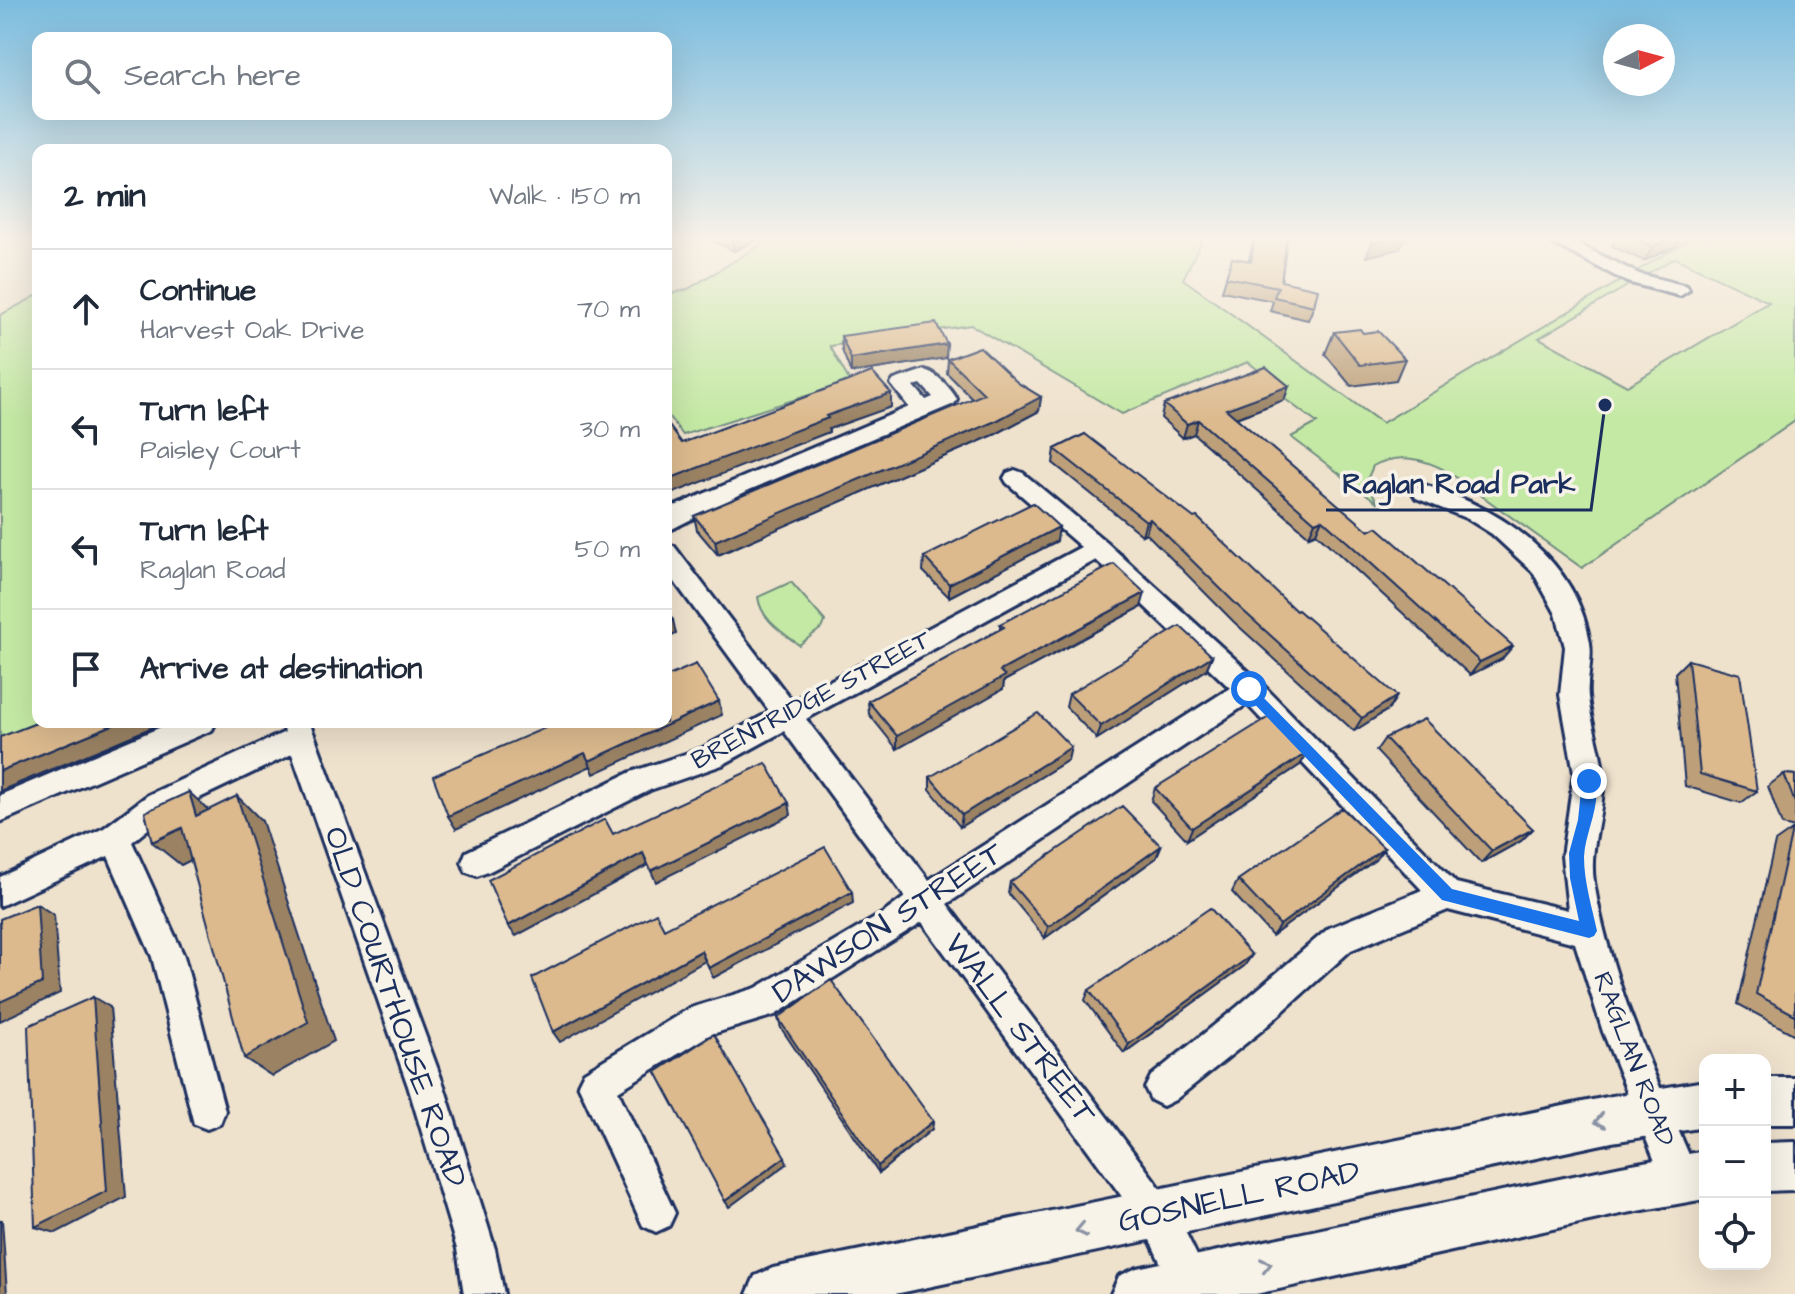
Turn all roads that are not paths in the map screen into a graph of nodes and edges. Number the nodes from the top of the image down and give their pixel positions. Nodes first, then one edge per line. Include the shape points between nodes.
1 (922, 409) junction
2 (1015, 478) dead end
3 (1424, 493) dead end
4 (672, 519) edge
5 (1098, 548) junction
6 (672, 560) edge
7 (1249, 689) junction
8 (786, 715) junction
9 (188, 728) edge
10 (298, 729) edge
11 (0, 809) edge
12 (115, 838) junction
13 (477, 862) dead end
14 (0, 892) edge
15 (1447, 895) junction
16 (924, 901) junction
17 (1589, 931) junction
18 (1163, 1088) dead end
19 (1771, 1101) edge
20 (1795, 1101) edge
21 (1699, 1105) edge
22 (207, 1111) dead end
23 (1652, 1111) junction
24 (1795, 1166) edge
25 (1771, 1167) edge
26 (1692, 1176) edge
27 (656, 1213) dead end
28 (1157, 1214) junction
29 (1190, 1282) junction
30 (484, 1294) edge
31 (773, 1294) edge
32 (1137, 1294) edge

1 - 1 street via 947,399 924,376 901,384
1 - 4 street
2 - 5 street
3 - 17 street, RAGLAN ROAD via 1463,505 1504,530 1548,573 1567,607 1578,645 1574,699 1589,781 1577,853
5 - 7 street
5 - 8 street, BRENTRIDGE STREET
6 - 8 street, WALL STREET
7 - 15 street
7 - 16 street, DAWSON STREET
8 - 13 street, BRENTRIDGE STREET via 712,757 641,781
8 - 16 street, WALL STREET
9 - 11 street
10 - 12 street via 158,804
10 - 30 street, OLD COURTHOUSE ROAD via 426,1086 476,1249
12 - 14 street
12 - 22 street via 168,956
15 - 17 street
15 - 18 street via 1340,939
16 - 27 street, DAWSON STREET via 763,1003 702,1020 596,1084
16 - 28 street, WALL STREET
17 - 23 street, RAGLAN ROAD via 1616,1025
19 - 20 main road
21 - 23 main road, GOSNELL ROAD
23 - 26 street, RAGLAN ROAD
23 -> 28 main road, GOSNELL ROAD
24 - 25 main road
29 -> 26 main road
28 - 29 street, WALL STREET
28 -> 31 main road, GOSNELL ROAD
29 - 32 main road

